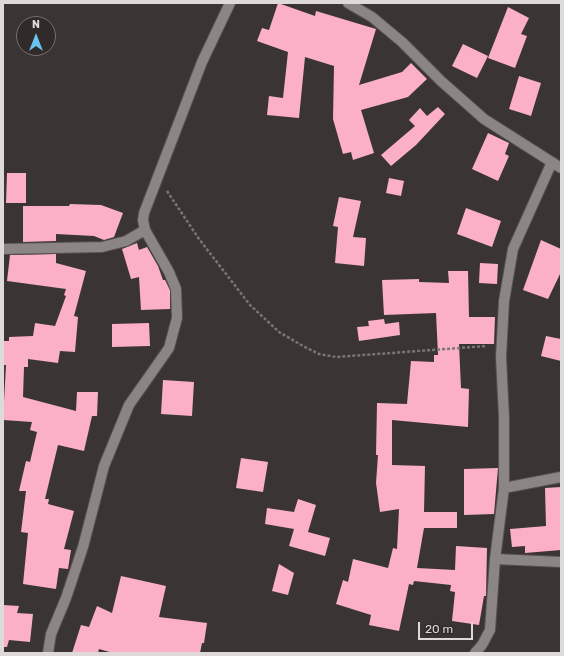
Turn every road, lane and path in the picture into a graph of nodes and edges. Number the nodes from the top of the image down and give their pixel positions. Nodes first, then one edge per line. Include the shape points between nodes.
1 (230, 3) edge
2 (348, 3) edge
3 (552, 162) junction
4 (561, 168) edge
5 (157, 176) junction
6 (145, 230) junction
7 (3, 249) edge
8 (502, 345) junction
9 (561, 477) edge
10 (504, 488) junction
11 (494, 560) junction
12 (561, 562) edge
13 (48, 653) edge
14 (475, 653) edge

1 - 5 street via 202,62
2 - 3 street via 372,17 402,42 484,119
3 - 4 street
3 - 8 street via 513,249 504,301
5 - 6 street via 144,213
5 - 8 path via 250,305 280,332 319,354 336,357
6 - 7 street via 126,241 102,247
6 - 13 street via 176,289 177,318 169,348 129,405 104,466 83,547 51,634
8 - 10 street
9 - 10 street
10 - 11 street
11 - 12 street
11 - 14 street via 490,630

